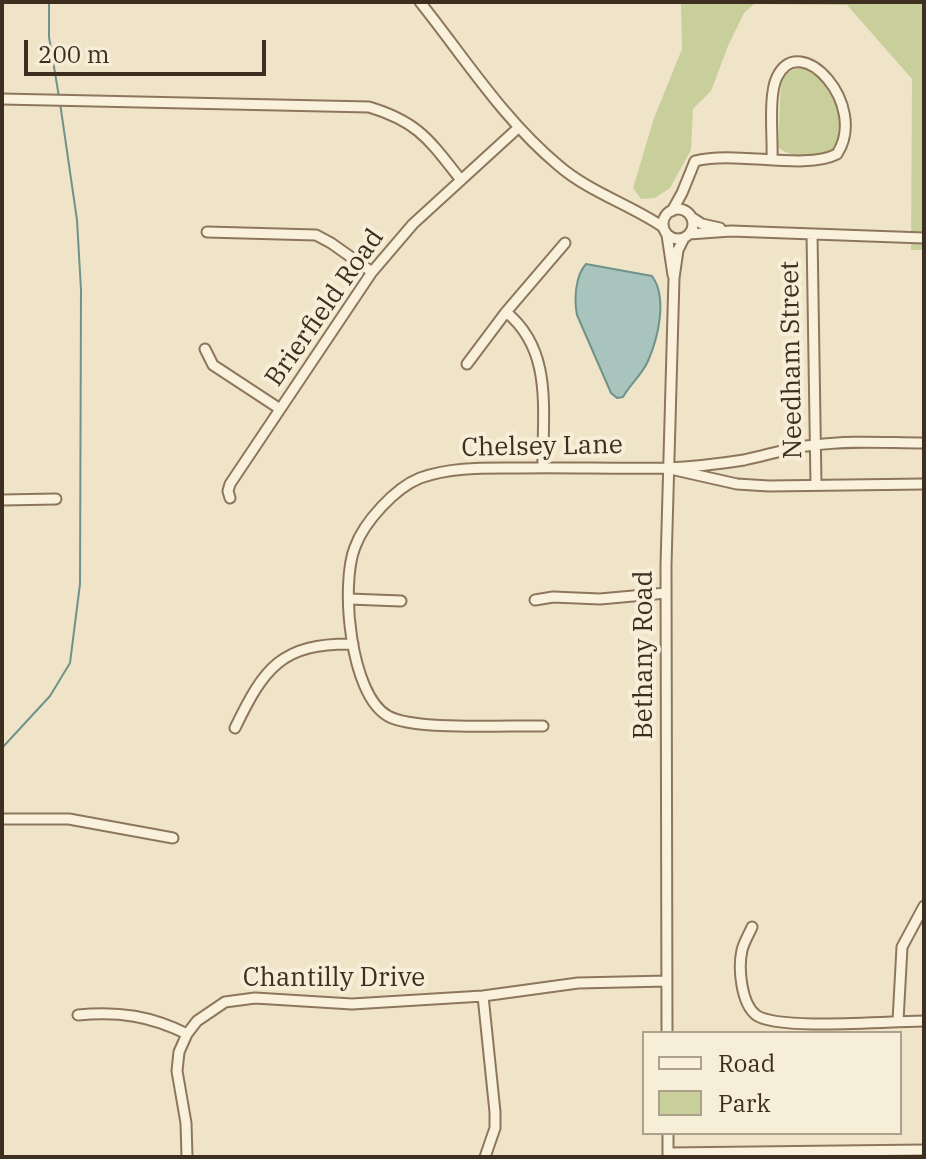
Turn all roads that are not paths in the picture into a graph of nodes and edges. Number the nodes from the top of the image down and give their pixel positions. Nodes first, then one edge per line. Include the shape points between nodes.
1 (420, 2) edge
2 (2, 99) edge
3 (518, 128) junction
4 (772, 159) junction
5 (461, 180) junction
6 (682, 193) junction
7 (632, 208) junction
8 (669, 212) junction
9 (689, 214) junction
10 (665, 231) junction
11 (731, 231) junction
12 (207, 232) dead end
13 (812, 234) junction
14 (687, 236) junction
15 (924, 238) edge
16 (565, 243) dead end
17 (372, 272) junction
18 (674, 278) junction
19 (506, 312) junction
20 (205, 349) dead end
21 (467, 364) dead end
22 (280, 409) junction
23 (924, 443) edge
24 (815, 445) junction
25 (543, 468) junction
26 (668, 468) junction
27 (816, 484) junction
28 (924, 484) edge
29 (230, 498) dead end
30 (56, 499) dead end
31 (2, 500) edge
32 (666, 593) junction
33 (349, 599) junction
34 (535, 600) dead end
35 (401, 601) dead end
36 (353, 644) junction
37 (543, 726) dead end
38 (235, 728) dead end
39 (2, 819) edge
40 (173, 838) dead end
41 (924, 906) edge
42 (752, 927) dead end
43 (667, 981) junction
44 (483, 996) junction
45 (78, 1015) dead end
46 (898, 1021) junction
47 (924, 1021) edge
48 (667, 1031) edge
49 (187, 1034) junction
50 (924, 1150) edge
51 (880, 1154) edge
52 (668, 1155) edge
53 (744, 1155) edge
54 (187, 1157) edge
55 (485, 1157) edge

1 - 3 street
2 - 5 street via 369,107 414,125
3 - 5 street, Brierfield Road
3 - 7 street via 559,166
4 - 4 street via 822,160 842,147 844,106 812,64 796,62 776,77
4 - 6 street via 695,161
5 - 17 street, Brierfield Road
6 - 8 street
6 - 9 street
7 - 8 street
7 - 10 street
8 - 9 street
8 - 10 street
9 - 11 street via 702,224
9 - 14 street via 693,227
10 - 14 street via 674,239
10 - 18 street, Bethany Road
11 - 13 street
11 - 14 street
12 - 17 street via 316,235
13 - 15 street
13 - 24 street, Needham Street
14 - 18 street, Bethany Road via 678,250
16 - 19 street
17 - 22 street, Brierfield Road
18 - 26 street, Bethany Road
19 - 21 street
19 - 25 street via 518,322 541,363
20 - 22 street via 213,365
22 - 29 street, Brierfield Road via 230,484
23 - 24 street
24 - 26 street
24 - 27 street, Needham Street
25 - 26 street, Chelsey Lane
25 - 33 street, Chelsey Lane via 459,469 399,489 356,544
26 - 27 street via 737,484
26 - 32 street, Bethany Road
27 - 28 street
30 - 31 street
32 - 34 street
32 - 43 street, Bethany Road
33 - 35 street
33 - 36 street, Chelsey Lane
36 - 37 street, Chelsey Lane via 364,689 390,718 420,725
36 - 38 street via 318,645 286,657 255,685
39 - 40 street via 69,819
41 - 46 street via 902,947
42 - 46 street via 742,950 742,990 754,1014 819,1023
43 - 44 street, Chantilly Drive via 578,983
43 - 48 street, Bethany Road
44 - 49 street, Chantilly Drive via 352,1004 241,998 210,1010
44 - 55 street via 495,1112
45 - 49 street via 136,1014
46 - 47 street
49 - 54 street via 177,1071
50 - 51 street
51 - 53 street
52 - 53 street

